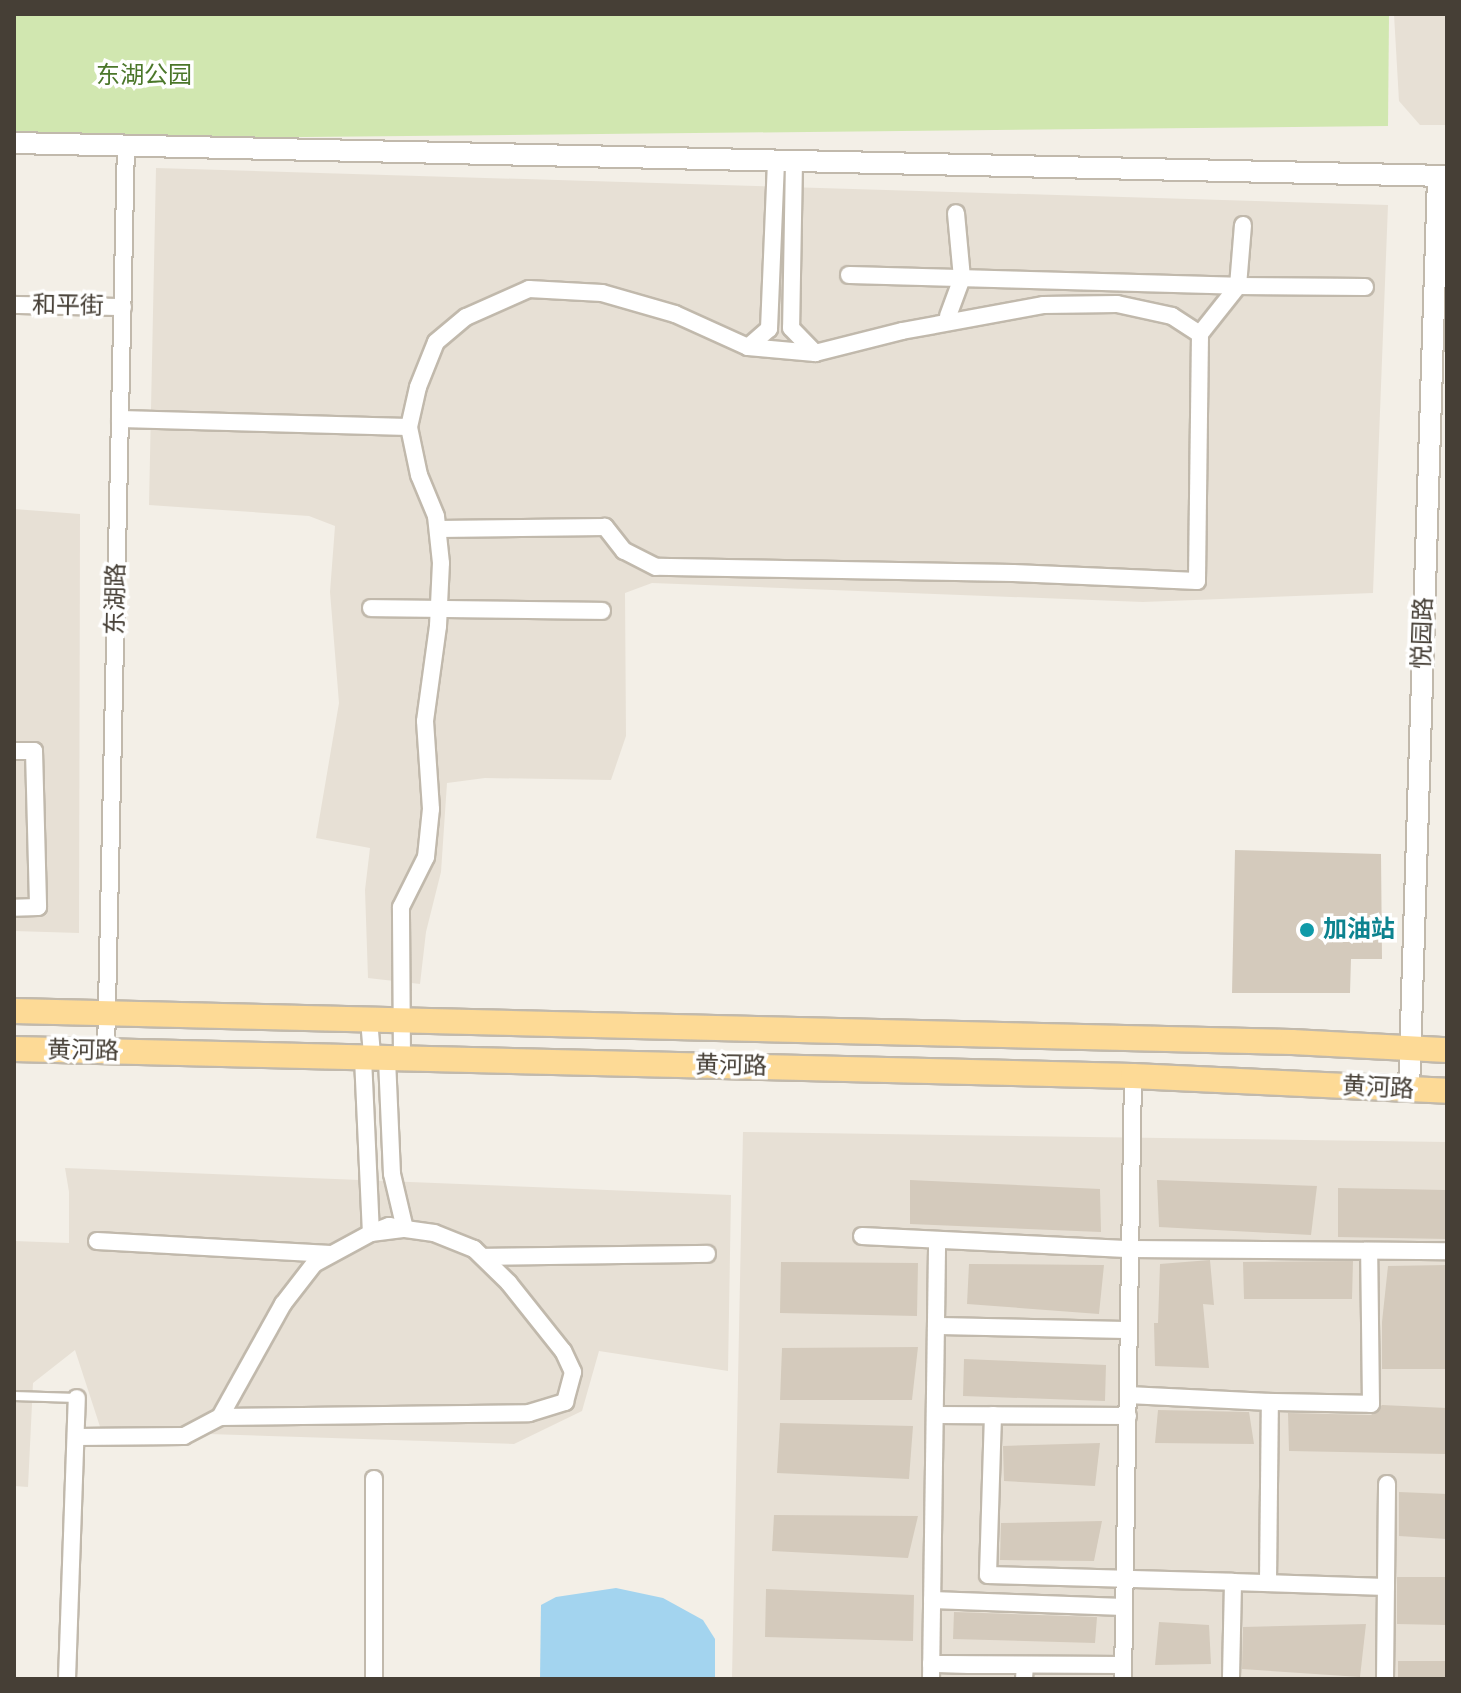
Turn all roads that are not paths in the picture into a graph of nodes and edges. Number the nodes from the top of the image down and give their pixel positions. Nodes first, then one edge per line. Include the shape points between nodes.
1 (14, 143) edge
2 (126, 146) junction
3 (785, 161) junction
4 (1442, 176) edge
5 (956, 213) dead end
6 (1243, 225) dead end
7 (849, 275) dead end
8 (962, 278) junction
9 (1238, 286) junction
10 (1365, 287) dead end
11 (14, 305) edge
12 (123, 307) junction
13 (948, 316) dead end
14 (1200, 334) junction
15 (748, 347) junction
16 (815, 353) junction
17 (120, 419) junction
18 (409, 427) junction
19 (438, 529) junction
20 (371, 608) dead end
21 (439, 609) junction
22 (602, 611) dead end
23 (14, 751) edge
24 (14, 908) edge
25 (14, 1011) edge
26 (107, 1013) junction
27 (369, 1020) junction
28 (402, 1020) junction
29 (1409, 1048) junction
30 (14, 1049) edge
31 (1447, 1050) edge
32 (106, 1052) junction
33 (381, 1058) junction
34 (1133, 1076) junction
35 (1409, 1090) junction
36 (1447, 1091) edge
37 (405, 1229) junction
38 (371, 1233) junction
39 (862, 1236) dead end
40 (937, 1240) junction
41 (97, 1241) dead end
42 (1131, 1249) junction
43 (1369, 1251) junction
44 (1447, 1251) edge
45 (332, 1254) junction
46 (707, 1254) dead end
47 (483, 1257) junction
48 (936, 1326) junction
49 (1129, 1330) junction
50 (1128, 1395) junction
51 (14, 1396) edge
52 (77, 1398) joint
53 (1270, 1402) junction
54 (935, 1415) junction
55 (993, 1415) junction
56 (1128, 1416) junction
57 (220, 1417) junction
58 (76, 1437) junction
59 (374, 1479) dead end
60 (1387, 1484) dead end
61 (988, 1575) junction
62 (1125, 1580) junction
63 (1233, 1582) junction
64 (1268, 1582) junction
65 (1386, 1587) junction
66 (932, 1600) junction
67 (987, 1602) junction
68 (1124, 1607) junction
69 (931, 1672) edge
70 (1024, 1672) edge
71 (1123, 1672) edge
72 (67, 1679) edge
73 (374, 1679) edge
74 (1231, 1679) edge
75 (1385, 1679) edge

1 - 2 street
2 - 3 street
2 - 12 street, 东湖路
3 - 4 street
3 - 15 street via 769,329
3 - 16 street via 791,328
4 - 29 street, 悦园路
5 - 8 street
6 - 9 street
7 - 8 street
8 - 9 street
8 - 13 street
9 - 10 street
9 - 14 street
11 - 12 street, 和平街
12 - 17 street, 东湖路
14 - 16 street via 1172,316 1117,304 1043,305
14 - 19 street via 1197,581 656,567 624,551 605,527
15 - 16 street
15 - 18 street via 675,314 602,293 529,289 466,317 436,342
17 - 18 street
17 - 26 street, 东湖路
18 - 19 street
19 - 21 street
20 - 21 street
21 - 22 street
21 - 28 street via 425,721 431,809 426,857 401,907
23 - 24 street via 34,751 38,907
25 - 26 main road, 黄河路
26 - 27 main road, 黄河路
26 - 32 street, 东湖路
27 - 28 main road, 黄河路
27 - 33 street
28 - 29 main road, 黄河路
28 - 33 street
29 - 31 main road, 黄河路
29 - 35 street, 悦园路
30 - 32 main road, 黄河路
32 - 33 main road, 黄河路
33 - 34 main road, 黄河路
33 - 37 street via 392,1174
33 - 38 street
34 - 35 main road, 黄河路
34 - 42 street
35 - 36 main road, 黄河路
37 - 38 street via 389,1226
37 - 47 street via 434,1233
38 - 45 street
39 - 40 street
40 - 42 street
40 - 48 street
41 - 45 street
42 - 43 street
42 - 49 street
43 - 44 street
43 - 53 street via 1371,1404
45 - 57 street via 314,1264 283,1304
46 - 47 street
47 - 57 street via 563,1351 573,1372 565,1402 529,1413
48 - 49 street
48 - 54 street
49 - 50 street
50 - 53 street
50 - 56 street
51 - 52 lane
52 - 58 street
53 - 64 street
54 - 55 street
54 - 66 street
55 - 56 street
55 - 61 street
56 - 62 street
57 - 58 street via 184,1436
58 - 72 street
59 - 73 street
60 - 65 street
61 - 62 street
61 - 67 street
62 - 63 street
62 - 68 street
63 - 64 street
63 - 74 street
64 - 65 street
65 - 75 street
66 - 67 street
66 - 69 street
67 - 68 street
68 - 71 street
69 - 70 street
70 - 71 street

